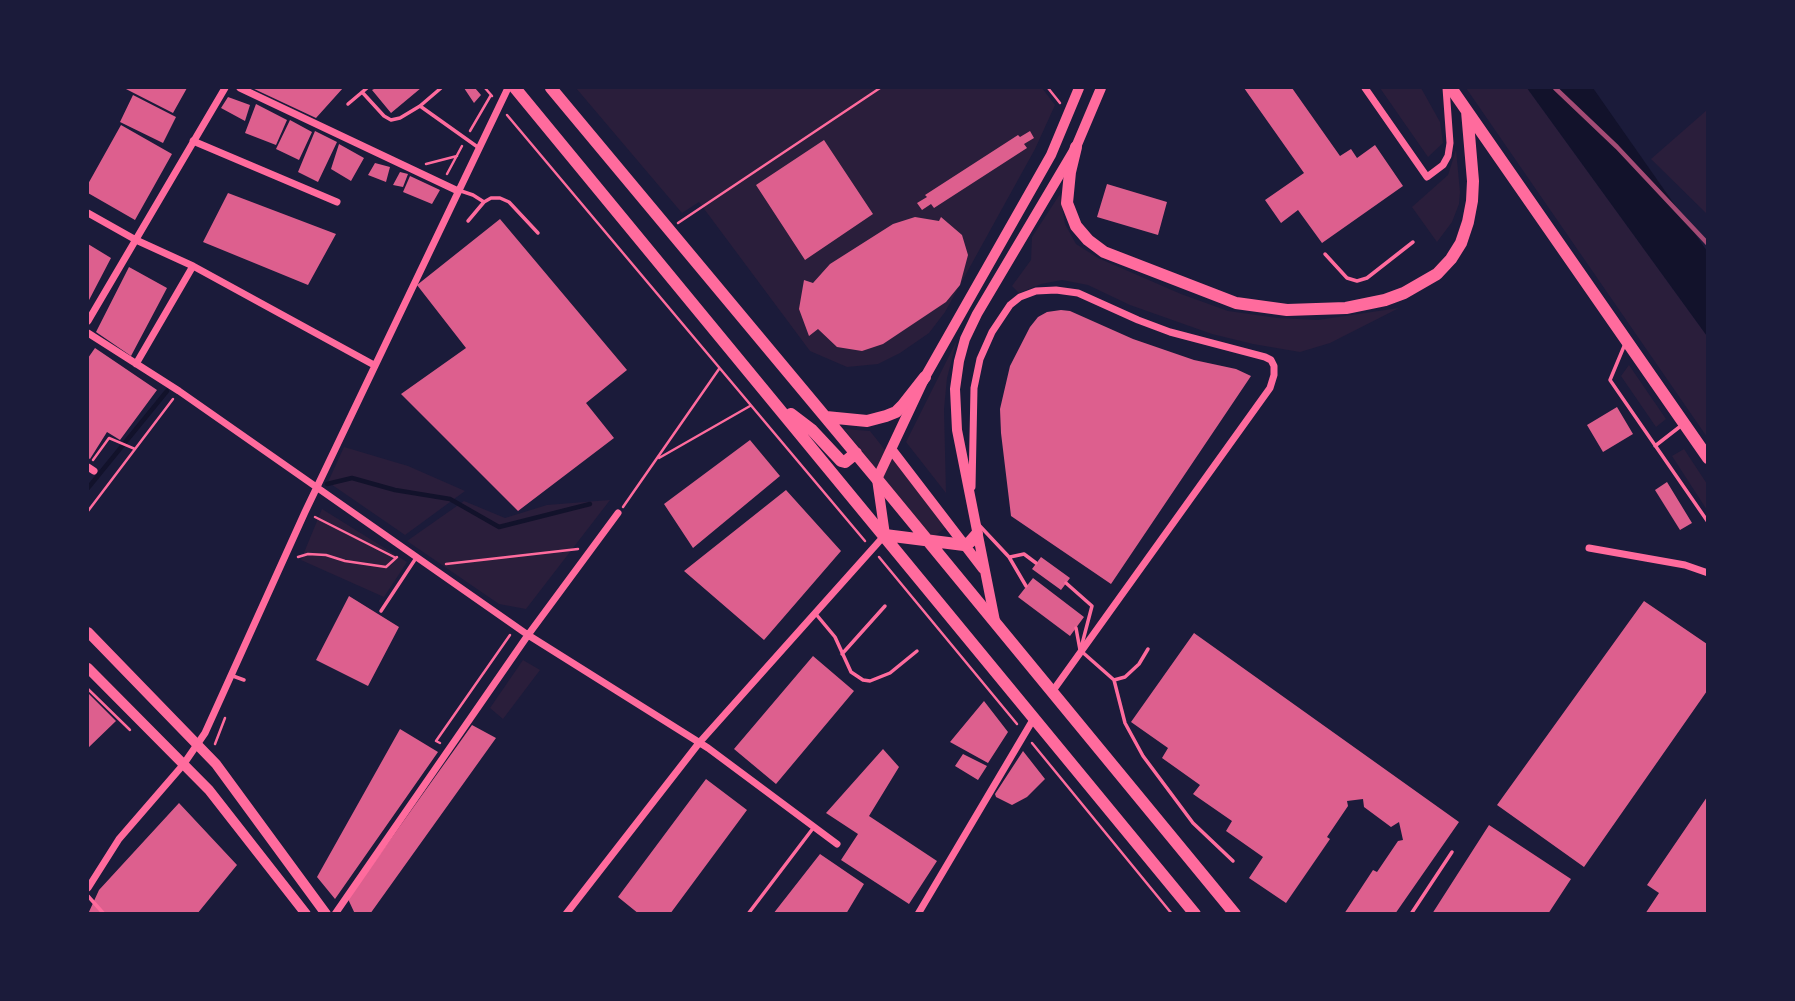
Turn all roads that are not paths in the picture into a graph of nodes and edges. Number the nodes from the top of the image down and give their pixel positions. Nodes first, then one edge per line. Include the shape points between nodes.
1 (225, 88) edge
2 (240, 88) edge
3 (367, 88) edge
4 (441, 88) edge
5 (508, 88) edge
6 (514, 88) edge
7 (551, 88) edge
8 (1101, 88) edge
9 (1365, 88) edge
10 (1448, 88) edge
11 (1077, 89) edge
12 (362, 92) junction
13 (348, 104) dead end
14 (420, 106) junction
15 (1466, 111) junction
16 (193, 141) junction
17 (1076, 147) junction
18 (479, 148) junction
19 (458, 191) junction
20 (337, 202) dead end
21 (484, 202) junction
22 (88, 213) edge
23 (468, 221) dead end
24 (538, 233) dead end
25 (136, 240) junction
26 (1413, 242) dead end
27 (1325, 254) dead end
28 (193, 266) junction
29 (88, 321) edge
30 (326, 329) dead end
31 (88, 333) edge
32 (321, 337) junction
33 (1626, 342) junction
34 (136, 364) junction
35 (374, 365) junction
36 (925, 377) junction
37 (772, 398) junction
38 (826, 417) junction
39 (1683, 423) junction
40 (1655, 446) junction
41 (891, 449) junction
42 (856, 453) junction
43 (1707, 458) edge
44 (877, 479) junction
45 (317, 486) junction
46 (971, 503) junction
47 (618, 513) road end
48 (1707, 522) edge
49 (976, 527) junction
50 (885, 536) junction
51 (928, 540) junction
52 (964, 545) junction
53 (1589, 548) dead end
54 (1009, 557) junction
55 (416, 558) junction
56 (1036, 563) dead end
57 (985, 572) junction
58 (1707, 573) edge
59 (1066, 583) dead end
60 (1026, 586) dead end
61 (885, 606) dead end
62 (381, 611) dead end
63 (815, 614) junction
64 (996, 624) junction
65 (1076, 628) dead end
66 (88, 632) edge
67 (528, 635) junction
68 (1148, 649) dead end
69 (1080, 650) junction
70 (917, 651) dead end
71 (842, 654) junction
72 (88, 668) edge
73 (230, 675) junction
74 (244, 680) dead end
75 (1114, 680) junction
76 (1052, 692) junction
77 (1034, 718) junction
78 (699, 743) junction
79 (197, 744) junction
80 (183, 765) junction
81 (814, 827) junction
82 (837, 844) dead end
83 (1452, 852) dead end
84 (1233, 861) dead end
85 (88, 870) edge
86 (94, 877) junction
87 (88, 888) edge
88 (88, 896) edge
89 (104, 914) edge
90 (306, 914) edge
91 (326, 914) edge
92 (335, 914) edge
93 (566, 914) edge
94 (748, 914) edge
95 (918, 914) edge
96 (1195, 914) edge
97 (1235, 914) edge
98 (1410, 914) edge

1 - 16 street
2 - 19 street
3 - 12 lane
4 - 14 lane
5 - 18 street
6 - 37 main road
7 - 38 main road
8 - 17 main road
9 - 10 street via 1427,177 1448,156
10 - 15 main road
11 - 36 main road via 1051,155
12 - 13 lane
12 - 14 lane via 391,120
14 - 18 lane
15 - 17 main road via 1473,181 1461,243 1437,274 1404,293 1346,308 1287,310 1237,303 1104,252 1076,226 1067,203
15 - 33 main road
16 - 20 street
16 - 25 street
17 - 46 main road via 965,339 955,411
18 - 19 street
19 - 21 lane
19 - 35 street
21 - 23 lane
21 - 24 lane via 500,198 509,202
22 - 25 street
25 - 28 street
25 - 29 street
26 - 27 lane via 1357,281 1347,278
28 - 32 street
28 - 34 street
30 - 32 lane
31 - 34 street
32 - 35 street
33 - 39 main road
33 - 40 lane via 1610,380
34 - 45 street
35 - 45 street
36 - 38 main road via 896,412 867,421
36 - 41 main road
37 - 42 main road via 841,461
37 - 50 main road
38 - 42 main road
39 - 40 lane
39 - 43 main road
40 - 48 lane
41 - 44 main road
41 - 52 main road
42 - 44 main road
44 - 50 main road
44 - 51 main road
45 - 55 street
45 - 73 street
46 - 49 main road
46 - 69 street via 974,387 980,359 992,332 1020,297 1056,289 1078,293 1170,332 1270,360 1274,366 1270,388
47 - 67 street
49 - 52 main road
49 - 54 lane
49 - 57 main road
50 - 51 main road
50 - 63 street
50 - 77 main road
51 - 52 main road
51 - 64 main road
52 - 57 main road
53 - 58 street
54 - 56 lane via 1024,554
54 - 60 lane
55 - 62 lane
55 - 67 street
57 - 64 main road
59 - 69 lane via 1093,606
61 - 71 lane
63 - 71 lane via 835,637
63 - 78 street
64 - 76 main road
65 - 69 lane
66 - 79 main road
67 - 78 street
67 - 92 street
68 - 75 lane via 1125,677
69 - 75 lane
69 - 76 street
70 - 71 lane via 890,673 870,681 851,672
72 - 80 main road
73 - 74 lane
73 - 79 street
75 - 84 lane via 1125,723 1143,756 1193,823
76 - 97 main road
77 - 95 street
77 - 96 main road
78 - 81 street
78 - 93 street
79 - 80 street
79 - 91 main road
80 - 86 street via 119,839
80 - 90 main road via 209,790
81 - 82 street
81 - 94 lane
83 - 98 lane
85 - 86 street
86 - 87 street
88 - 89 lane

